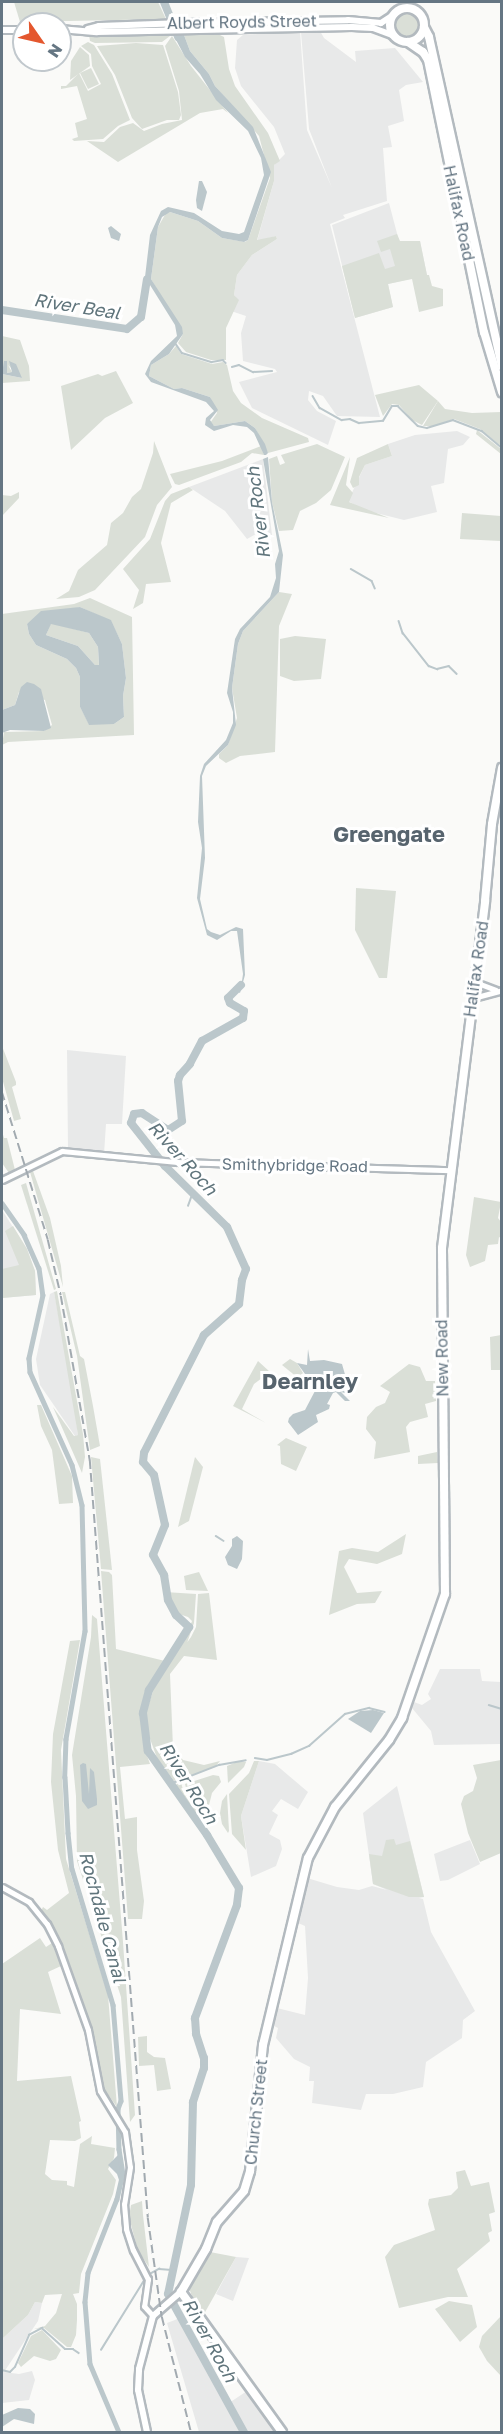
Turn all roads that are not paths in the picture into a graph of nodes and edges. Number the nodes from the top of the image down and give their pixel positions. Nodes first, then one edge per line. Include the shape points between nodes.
1 (405, 2) edge
2 (417, 2) edge
3 (396, 13) junction
4 (419, 13) junction
5 (424, 27) junction
6 (72, 29) edge
7 (87, 29) junction
8 (395, 36) junction
9 (408, 42) junction
10 (501, 366) edge
11 (501, 392) edge
12 (501, 768) edge
13 (474, 984) junction
14 (499, 990) edge
15 (489, 993) junction
16 (472, 998) junction
17 (451, 1170) junction
18 (2, 1180) edge
19 (2, 1887) edge
20 (286, 1948) joint
21 (179, 2293) junction
22 (153, 2316) junction
23 (147, 2433) edge
24 (282, 2433) edge

1 - 3 highway
2 - 4 highway
3 - 4 highway via 408,9
3 - 7 main road, Albert Royds Street via 386,22 378,23 166,23
3 - 8 highway via 391,25
4 - 5 highway
5 - 9 highway via 421,35
5 - 10 highway, Halifax Road
6 - 7 main road, Albert Royds Street
7 - 8 main road, Albert Royds Street via 352,27 373,28
8 - 9 highway
9 - 11 highway, Halifax Road via 423,52 429,65 484,332
12 - 13 highway, Halifax Road
13 - 14 street
13 - 15 street
13 - 16 highway, Halifax Road
14 - 15 street
15 - 16 street
16 - 17 highway, Halifax Road
17 - 18 street, Smithybridge Road via 177,1162 62,1151
17 - 20 highway, New Road via 441,1272 445,1594 406,1707 389,1740 335,1807 308,1858
19 - 22 street via 34,1908 47,1924 87,2030 100,2091 122,2124 130,2168 126,2229 147,2277 144,2306
20 - 21 highway, Church Street via 263,2045 255,2146 244,2191 217,2222 209,2244
21 - 22 main road, Church Street
21 - 24 highway
22 - 23 main road via 139,2369 138,2390

